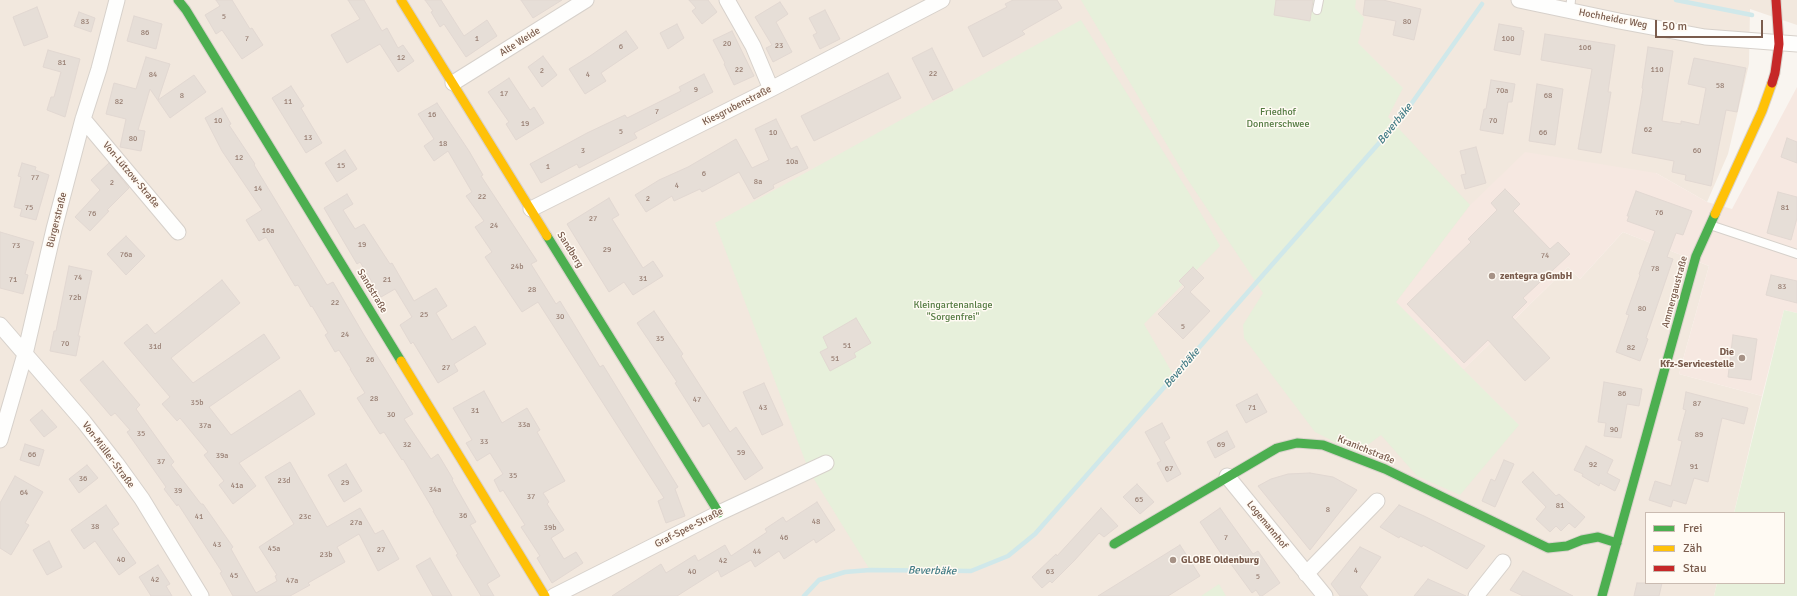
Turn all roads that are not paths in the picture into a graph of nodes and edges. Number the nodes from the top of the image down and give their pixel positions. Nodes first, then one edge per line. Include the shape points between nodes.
1 (118, 0) edge
2 (178, 0) edge
3 (401, 0) edge
4 (586, 0) edge
5 (727, 0) edge
6 (942, 0) edge
7 (1319, 0) edge
8 (1519, 0) edge
9 (1776, 0) edge
10 (1570, 6) edge
11 (1317, 10) dead end
12 (1779, 44) junction
13 (1797, 44) edge
14 (1797, 52) edge
15 (453, 83) junction
16 (771, 89) junction
17 (83, 119) junction
18 (531, 209) junction
19 (1710, 225) junction
20 (178, 232) dead end
21 (1797, 254) edge
22 (0, 325) edge
23 (25, 354) junction
24 (1, 436) edge
25 (826, 463) dead end
26 (1227, 476) junction
27 (1377, 501) dead end
28 (719, 513) junction
29 (1617, 543) junction
30 (1114, 544) dead end
31 (1503, 562) dead end
32 (1306, 574) junction
33 (201, 596) edge
34 (544, 596) edge
35 (554, 596) edge
36 (1325, 596) edge
37 (1476, 596) edge
38 (1602, 596) edge

1 - 17 street, Bürgerstraße
2 - 34 street, Sandstraße via 338,256
3 - 15 street, Sandberg
4 - 15 street, Alte Weide
5 - 16 street via 753,46
6 - 16 street, Kiesgrubenstraße
7 - 11 lane
8 - 10 street, Hochheider Weg
9 - 12 street, Ammergaustraße
10 - 12 street, Hochheider Weg via 1705,36
12 - 13 street, Hochheider Weg
12 - 14 street, Hochheider Weg
12 - 19 street, Ammergaustraße via 1775,73 1762,111
15 - 18 street, Sandberg
16 - 18 street, Kiesgrubenstraße
17 - 20 street, Von-Lützow-Straße
17 - 23 street, Bürgerstraße
18 - 28 street, Sandberg
19 - 21 lane
19 - 29 street, Ammergaustraße via 1696,256
22 - 23 street, Von-Müller-Straße
23 - 24 street, Bürgerstraße
23 - 33 street, Von-Müller-Straße via 116,463
25 - 28 street, Graf-Spee-Straße
26 - 29 street, Kranichstraße via 1277,448 1297,443 1318,444 1385,470 1458,503 1548,548 1567,546 1598,537
26 - 30 street, Kranichstraße
26 - 32 street, Logemannhof
27 - 32 street
28 - 35 street, Graf-Spee-Straße
29 - 38 street, Ammergaustraße
31 - 37 street
32 - 36 street, Logemannhof

